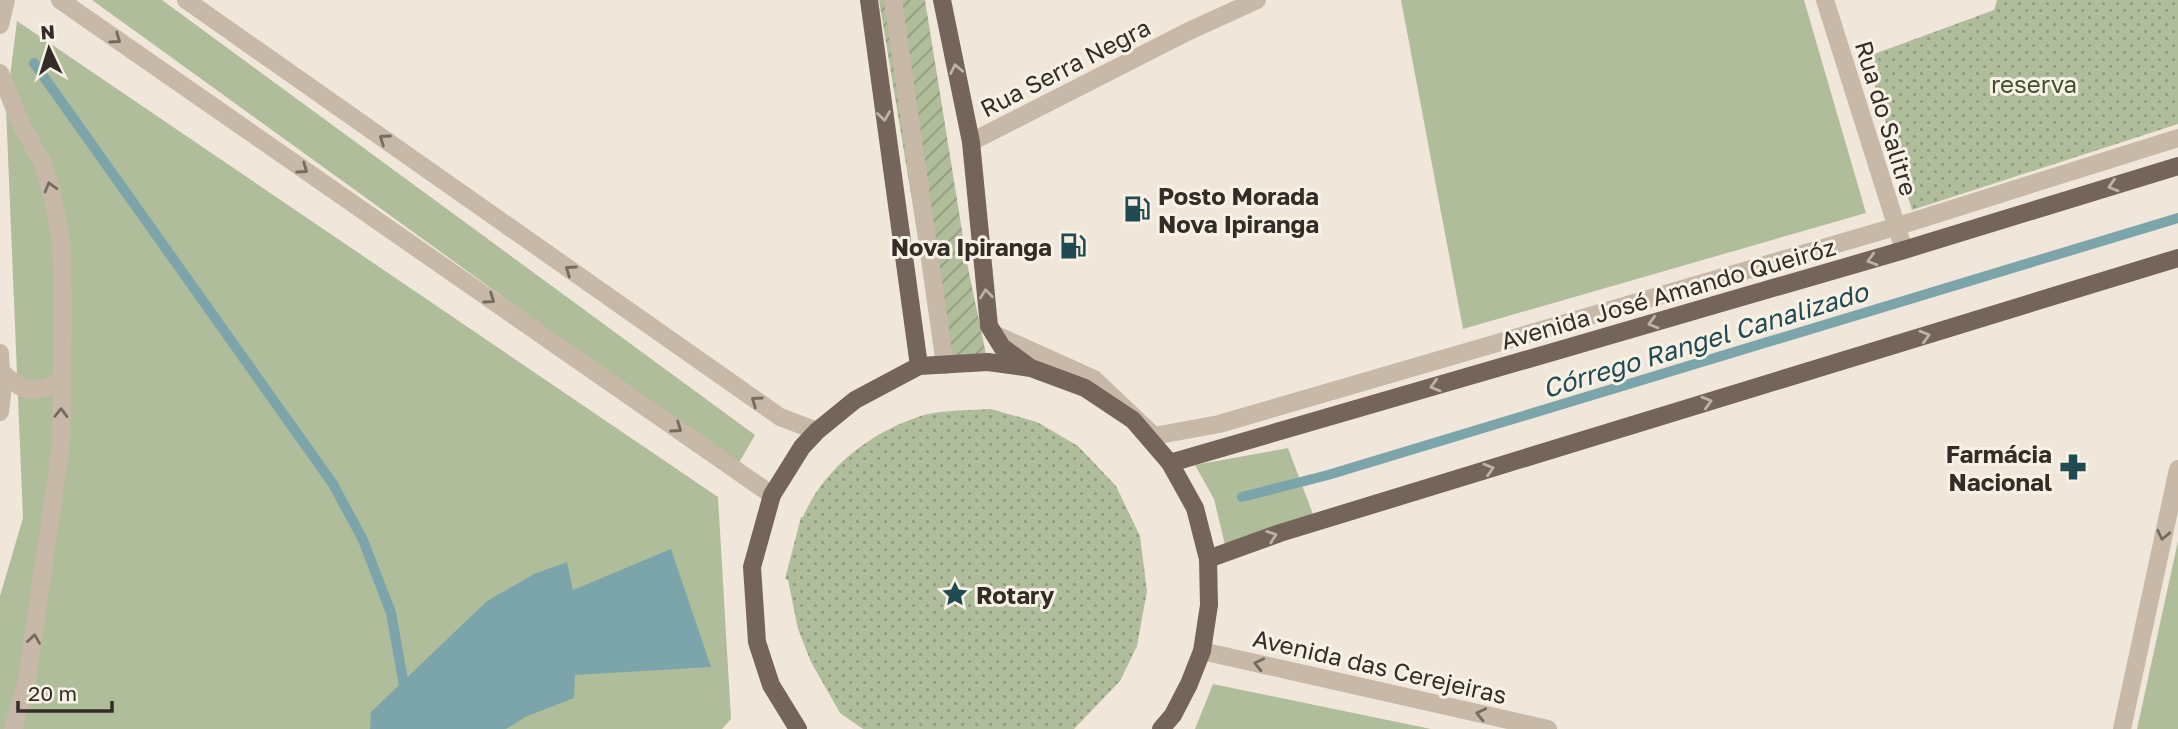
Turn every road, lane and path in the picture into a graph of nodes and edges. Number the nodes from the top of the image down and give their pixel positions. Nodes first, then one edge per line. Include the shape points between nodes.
1 (6, 0) edge
2 (60, 0) edge
3 (186, 0) edge
4 (869, 0) edge
5 (893, 0) edge
6 (942, 0) edge
7 (1257, 0) edge
8 (1825, 0) edge
9 (0, 25) edge
10 (0, 73) edge
11 (2178, 138) edge
12 (971, 142) junction
13 (2178, 166) edge
14 (1895, 227) junction
15 (1904, 250) junction
16 (2178, 258) edge
17 (994, 334) junction
18 (0, 353) edge
19 (945, 365) junction
20 (919, 366) junction
21 (1031, 368) junction
22 (1, 371) edge
23 (62, 379) junction
24 (0, 412) edge
25 (817, 431) junction
26 (1170, 463) junction
27 (2178, 469) edge
28 (772, 495) junction
29 (2174, 508) edge
30 (1208, 559) junction
31 (1202, 651) junction
32 (796, 728) edge
33 (13, 729) edge
34 (1161, 729) edge
35 (1548, 729) edge
36 (2122, 729) edge

1 - 9 street
2 -> 28 street
25 -> 3 street via 780,418
4 -> 20 main road
5 - 19 street
12 -> 6 main road
7 - 12 street, Rua Serra Negra
8 - 14 street, Rua do Salitre
23 -> 10 street via 61,239 43,164
11 - 14 street
17 -> 12 main road via 989,326
13 -> 15 main road, Avenida José Amando Queiróz
14 - 15 street, Rua do Salitre
14 - 17 street via 1219,424 1154,436 1094,379
15 -> 26 main road, Avenida José Amando Queiróz
30 -> 16 main road
17 - 21 main road via 1002,347
18 - 22 street
19 - 20 main road
19 - 21 main road via 988,362
20 - 25 main road via 855,400
21 - 26 main road via 1095,394 1133,420
22 - 23 street via 21,388 35,390
22 - 24 street
33 -> 23 street via 27,680 43,582 61,446
25 - 28 main road
26 - 30 main road via 1195,508
27 - 29 street
28 - 32 main road via 752,567 757,642 771,685
29 -> 36 street
30 - 31 main road via 1209,606
31 - 34 main road via 1173,715
35 -> 31 street, Avenida das Cerejeiras

